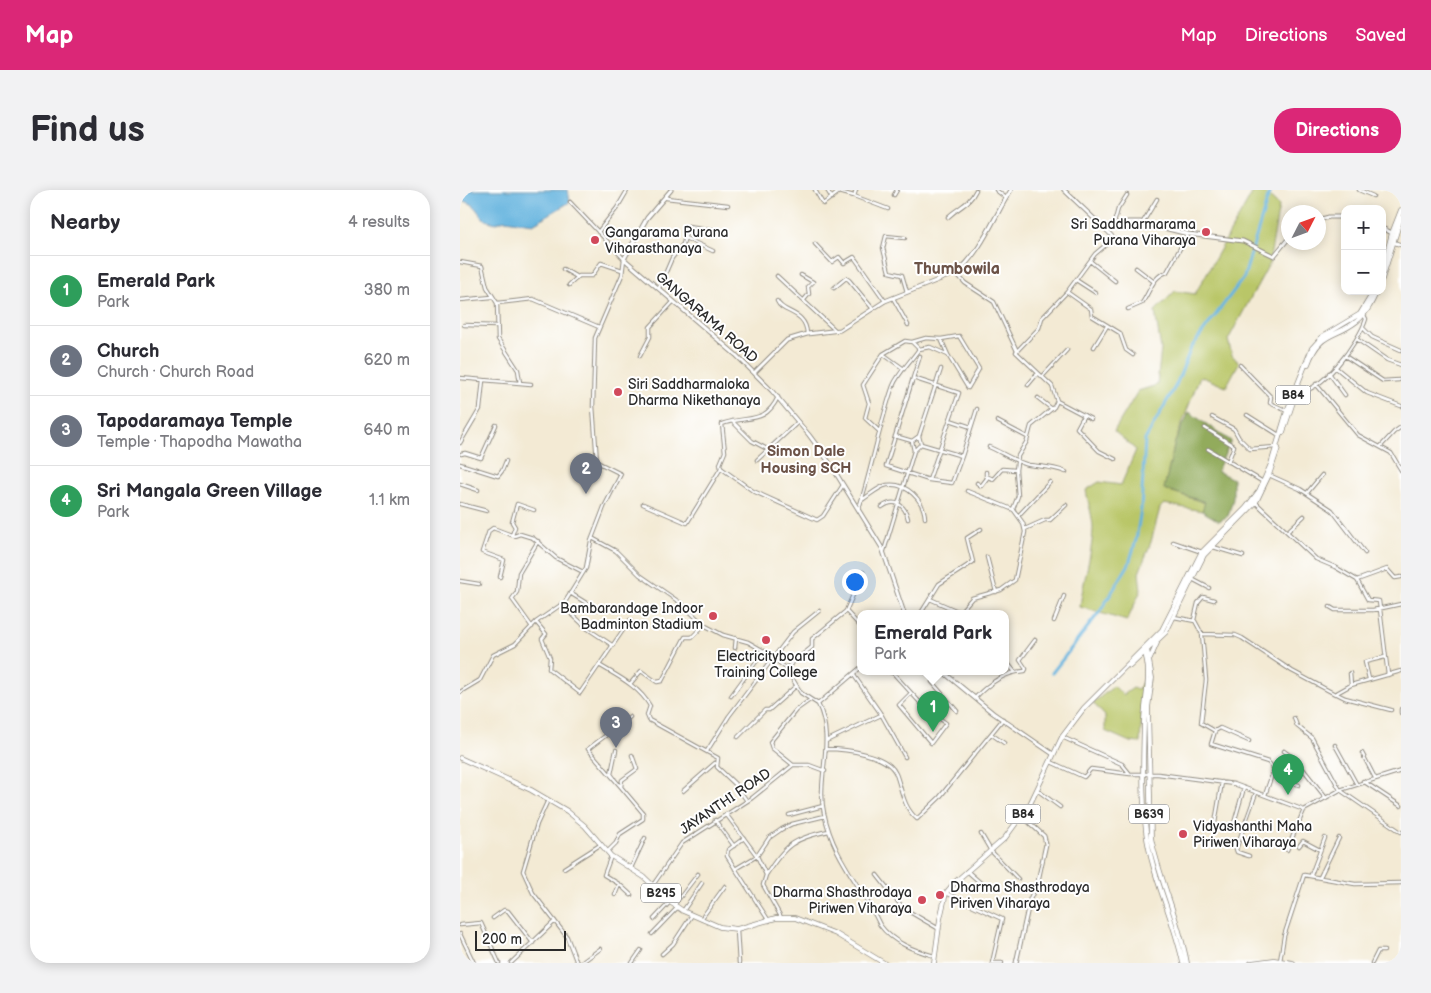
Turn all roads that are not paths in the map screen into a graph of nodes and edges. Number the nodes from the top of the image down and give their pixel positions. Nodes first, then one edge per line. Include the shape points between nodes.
1 (670, 190) edge
2 (815, 190) edge
3 (828, 190) edge
4 (856, 190) edge
5 (897, 190) edge
6 (976, 190) edge
7 (996, 190) edge
8 (1010, 190) edge
9 (1064, 190) edge
10 (1359, 190) edge
11 (1393, 190) edge
12 (627, 191) edge
13 (1127, 195) dead end
14 (1401, 195) edge
15 (854, 196) junction
16 (894, 196) dead end
17 (1374, 196) dead end
18 (666, 198) junction
19 (832, 198) junction
20 (1006, 198) junction
21 (1157, 199) dead end
22 (570, 202) dead end
23 (728, 205) dead end
24 (888, 209) dead end
25 (1401, 210) edge
26 (948, 217) dead end
27 (1341, 217) edge
28 (1326, 218) edge
29 (1401, 218) edge
30 (1143, 222) junction
31 (1113, 227) junction
32 (1105, 229) junction
33 (716, 230) dead end
34 (1386, 230) edge
35 (598, 232) junction
36 (1188, 234) junction
37 (1394, 234) junction
38 (685, 238) junction
39 (905, 238) dead end
40 (1392, 241) junction
41 (815, 244) dead end
42 (1401, 245) edge
43 (1281, 248) edge
44 (713, 251) dead end
45 (624, 259) junction
46 (1386, 259) edge
47 (460, 262) edge
48 (1090, 262) junction
49 (1386, 264) edge
50 (1136, 268) dead end
51 (563, 269) dead end
52 (622, 270) junction
53 (956, 273) junction
54 (801, 275) dead end
55 (777, 276) dead end
56 (577, 277) junction
57 (1076, 280) junction
58 (1115, 281) dead end
59 (1153, 281) junction
60 (569, 285) dead end
61 (834, 288) dead end
62 (658, 290) junction
63 (1067, 292) junction
64 (907, 293) junction
65 (1096, 293) dead end
66 (1373, 295) edge
67 (492, 297) junction
68 (893, 298) junction
69 (460, 300) edge
70 (777, 300) dead end
71 (804, 300) junction
72 (885, 301) junction
73 (672, 302) junction
74 (497, 303) junction
75 (873, 309) junction
76 (1128, 309) dead end
77 (1363, 313) junction
78 (464, 325) dead end
79 (908, 325) dead end
80 (498, 326) junction
81 (1107, 326) junction
82 (599, 327) junction
83 (1363, 328) junction
84 (836, 331) junction
85 (807, 334) junction
86 (941, 339) junction
87 (1358, 340) junction
88 (912, 342) junction
89 (1094, 347) dead end
90 (919, 349) junction
91 (1066, 350) dead end
92 (1401, 350) edge
93 (1017, 351) junction
94 (884, 354) junction
95 (948, 354) junction
96 (1133, 355) dead end
97 (640, 356) dead end
98 (920, 356) dead end
99 (1345, 356) junction
100 (1240, 365) dead end
101 (1401, 365) edge
102 (1335, 367) junction
103 (904, 369) junction
104 (941, 369) dead end
105 (755, 372) junction
106 (1038, 373) junction
107 (1329, 374) junction
108 (1042, 377) junction
109 (460, 378) edge
110 (913, 378) junction
111 (483, 380) junction
112 (1399, 380) dead end
113 (520, 382) junction
114 (531, 384) dead end
115 (1316, 384) junction
116 (937, 385) junction
117 (1028, 385) dead end
118 (1296, 392) junction
119 (1345, 395) dead end
120 (778, 397) junction
121 (1038, 398) dead end
122 (1057, 401) junction
123 (1401, 406) edge
124 (977, 409) dead end
125 (1052, 409) junction
126 (1286, 411) junction
127 (1084, 415) junction
128 (1247, 415) dead end
129 (1212, 417) dead end
130 (1091, 419) dead end
131 (950, 420) junction
132 (732, 421) junction
133 (997, 421) dead end
134 (798, 422) junction
135 (496, 425) dead end
136 (971, 427) junction
137 (1401, 427) edge
138 (1205, 428) dead end
139 (879, 432) junction
140 (1279, 435) junction
141 (895, 436) junction
142 (919, 436) junction
143 (1027, 437) junction
144 (912, 441) junction
145 (460, 443) edge
146 (921, 444) junction
147 (1381, 446) junction
148 (989, 447) dead end
149 (1276, 447) junction
150 (1208, 449) dead end
151 (768, 450) junction
152 (941, 450) junction
153 (914, 451) junction
154 (460, 455) edge
155 (962, 456) junction
156 (1115, 459) dead end
157 (757, 460) dead end
158 (1017, 460) junction
159 (506, 461) dead end
160 (1228, 462) junction
161 (460, 464) edge
162 (1400, 466) edge
163 (721, 468) junction
164 (1016, 470) junction
165 (1401, 470) edge
166 (986, 472) dead end
167 (1066, 472) dead end
168 (907, 473) junction
169 (1269, 475) junction
170 (1322, 475) dead end
171 (988, 477) junction
172 (929, 480) junction
173 (1050, 482) dead end
174 (1263, 482) junction
175 (977, 483) dead end
176 (460, 484) edge
177 (843, 484) junction
178 (902, 487) junction
179 (478, 490) dead end
180 (967, 491) dead end
181 (1307, 493) junction
182 (861, 501) junction
183 (1254, 501) junction
184 (897, 502) junction
185 (460, 504) edge
186 (643, 504) dead end
187 (1066, 505) dead end
188 (882, 507) dead end
189 (859, 508) junction
190 (534, 510) dead end
191 (1014, 510) junction
192 (487, 511) dead end
193 (1018, 516) junction
194 (1304, 516) dead end
195 (925, 518) dead end
196 (908, 519) dead end
197 (1025, 528) junction
198 (981, 529) dead end
199 (1288, 531) junction
200 (512, 535) junction
201 (592, 538) junction
202 (538, 540) junction
203 (1173, 542) dead end
204 (1211, 547) junction
205 (884, 551) junction
206 (1202, 552) junction
207 (1366, 552) dead end
208 (1243, 556) dead end
209 (987, 557) dead end
210 (584, 572) junction
211 (863, 572) dead end
212 (500, 577) dead end
213 (1401, 577) edge
214 (1192, 579) junction
215 (1357, 580) junction
216 (460, 581) edge
217 (479, 584) dead end
218 (1209, 588) dead end
219 (996, 592) junction
220 (570, 593) junction
221 (1064, 596) dead end
222 (930, 599) junction
223 (1214, 600) dead end
224 (562, 604) junction
225 (1401, 604) edge
226 (1330, 607) dead end
227 (1381, 608) junction
228 (596, 609) dead end
229 (903, 610) edge
230 (923, 610) edge
231 (954, 610) edge
232 (963, 610) edge
233 (819, 611) dead end
234 (846, 611) junction
235 (1173, 617) junction
236 (630, 620) dead end
237 (1194, 620) junction
238 (1054, 621) dead end
239 (536, 622) junction
240 (857, 623) edge
241 (704, 625) junction
242 (532, 627) junction
243 (1202, 634) junction
244 (736, 638) junction
245 (1035, 640) dead end
246 (1158, 641) junction
247 (612, 645) junction
248 (736, 648) dead end
249 (1145, 650) junction
250 (764, 651) junction
251 (1386, 657) junction
252 (774, 659) junction
253 (1150, 659) junction
254 (1136, 661) junction
255 (1009, 664) edge
256 (599, 665) junction
257 (1147, 666) junction
258 (786, 668) junction
259 (1124, 670) junction
260 (857, 671) edge
261 (1014, 671) junction
262 (1401, 672) edge
263 (1350, 673) dead end
264 (853, 674) junction
265 (1009, 674) edge
266 (895, 675) edge
267 (938, 675) edge
268 (947, 675) edge
269 (1007, 675) edge
270 (1388, 675) junction
271 (1369, 679) junction
272 (630, 684) junction
273 (1351, 685) junction
274 (796, 686) junction
275 (460, 692) edge
276 (910, 694) junction
277 (1337, 694) junction
278 (731, 696) dead end
279 (975, 698) junction
280 (810, 700) junction
281 (818, 704) junction
282 (1401, 709) edge
283 (1390, 710) dead end
284 (957, 711) dead end
285 (1401, 713) edge
286 (881, 714) junction
287 (630, 717) dead end
288 (1294, 718) dead end
289 (1002, 720) junction
290 (1215, 730) junction
291 (991, 734) junction
292 (738, 738) dead end
293 (1062, 738) junction
294 (826, 741) junction
295 (1249, 741) dead end
296 (1004, 743) dead end
297 (1335, 746) dead end
298 (826, 749) junction
299 (616, 750) dead end
300 (707, 751) junction
301 (1284, 751) dead end
302 (1362, 753) dead end
303 (1052, 754) junction
304 (632, 755) dead end
305 (905, 757) dead end
306 (460, 758) edge
307 (1050, 761) junction
308 (717, 762) junction
309 (793, 764) junction
310 (825, 771) junction
311 (1401, 771) edge
312 (1130, 774) junction
313 (1146, 774) junction
314 (1272, 775) junction
315 (1375, 778) junction
316 (1363, 781) junction
317 (1222, 782) junction
318 (1356, 783) junction
319 (1298, 785) dead end
320 (621, 787) junction
321 (1245, 788) junction
322 (683, 790) dead end
323 (1037, 790) junction
324 (1340, 790) junction
325 (1256, 793) junction
326 (1265, 795) junction
327 (1326, 798) junction
328 (548, 799) junction
329 (747, 801) junction
330 (823, 806) junction
331 (1401, 806) edge
332 (1060, 807) dead end
333 (1304, 810) junction
334 (726, 814) junction
335 (789, 815) dead end
336 (825, 816) junction
337 (1022, 816) junction
338 (715, 820) junction
339 (1234, 822) dead end
340 (1215, 823) dead end
341 (829, 831) junction
342 (1401, 832) edge
343 (981, 834) dead end
344 (645, 838) dead end
345 (744, 838) junction
346 (1325, 838) dead end
347 (1339, 838) dead end
348 (601, 845) junction
349 (734, 846) junction
350 (1298, 846) dead end
351 (1287, 850) dead end
352 (1320, 850) junction
353 (991, 851) junction
354 (607, 852) junction
355 (611, 856) junction
356 (757, 856) junction
357 (1249, 856) dead end
358 (564, 868) dead end
359 (631, 869) junction
360 (735, 869) junction
361 (967, 872) junction
362 (698, 874) dead end
363 (766, 875) junction
364 (877, 875) dead end
365 (1311, 875) junction
366 (1320, 877) junction
367 (1018, 879) dead end
368 (702, 883) dead end
369 (1401, 883) edge
370 (620, 884) junction
371 (653, 885) junction
372 (983, 885) dead end
373 (725, 886) dead end
374 (946, 894) junction
375 (615, 895) dead end
376 (631, 895) dead end
377 (674, 905) junction
378 (684, 911) junction
379 (692, 915) junction
380 (781, 917) junction
381 (493, 918) dead end
382 (654, 919) dead end
383 (701, 919) junction
384 (555, 921) junction
385 (768, 921) junction
386 (460, 925) edge
387 (737, 929) junction
388 (939, 929) junction
389 (460, 934) edge
390 (652, 934) dead end
391 (533, 943) junction
392 (600, 949) dead end
393 (641, 950) dead end
394 (1384, 951) dead end
395 (662, 954) dead end
396 (935, 960) edge
397 (1280, 961) junction
398 (474, 963) edge
399 (499, 963) edge
400 (511, 963) edge
401 (577, 963) edge
402 (581, 963) edge
403 (632, 963) edge
404 (739, 963) edge
405 (884, 963) edge
406 (992, 963) edge
407 (1002, 963) edge
408 (1016, 963) edge
409 (1183, 963) edge
410 (1187, 963) edge
411 (1251, 963) edge
412 (1293, 963) edge
413 (1372, 963) edge

1 - 18 street
2 - 19 street via 824,204
3 - 19 street
4 - 15 street
5 - 16 street
6 - 26 street via 970,202
7 - 20 street
8 - 20 street
9 - 32 street
10 - 17 street
11 - 14 street
12 - 35 street
13 - 31 street via 1118,209
15 - 19 street via 840,192
15 - 24 street
18 - 23 street
18 - 45 street via 647,218
20 - 53 street via 984,236
21 - 30 street
22 - 35 street, GANGARAMA ROAD
25 - 37 main road
27 - 28 street
29 - 37 main road
30 - 31 street
30 - 36 street
31 - 32 street
32 - 48 street via 1114,238
33 - 38 street via 688,226
34 - 37 street
35 - 45 street, GANGARAMA ROAD
36 - 43 street via 1243,241 1274,256
36 - 59 street via 1167,272
37 - 40 main road
38 - 44 street
38 - 62 street
39 - 64 street via 886,236 883,248 889,272 902,276
40 - 42 street
40 - 46 main road
40 - 49 main road
41 - 72 street via 832,262 839,257 844,263 854,257
45 - 52 street
45 - 62 street, GANGARAMA ROAD
47 - 67 street via 482,266
48 - 57 street
48 - 58 street
50 - 59 street
51 - 56 street
52 - 56 street via 603,263 592,276 584,274
52 - 82 street
53 - 64 street
53 - 93 street via 994,302
54 - 71 street via 813,282
55 - 71 street
56 - 60 street
57 - 63 street
57 - 65 street
59 - 76 street via 1142,303
61 - 75 street via 846,278
62 - 73 street, GANGARAMA ROAD
63 - 81 street via 1091,309 1092,316
63 - 93 street
64 - 68 street
66 - 77 main road, B84
67 - 69 street
67 - 74 street
68 - 72 street
68 - 79 street
70 - 85 street via 779,305 801,318
71 - 84 street
72 - 75 street
73 - 97 street via 650,327 650,337
73 - 105 street, GANGARAMA ROAD via 695,318
74 - 80 street
74 - 82 street via 533,299
75 - 84 street
77 - 83 street via 1366,319
77 - 118 main road, B84 via 1351,325 1321,341
78 - 80 street
80 - 113 street via 498,339 518,370
81 - 89 street
81 - 96 street via 1120,333 1126,350
82 - 201 street via 594,346 593,406 597,462 621,474
83 - 87 street
83 - 92 street via 1372,337
84 - 85 street
85 - 105 street via 782,344
86 - 88 street via 926,338
86 - 95 street
86 - 95 street via 959,336 979,370 968,388
87 - 99 street
87 - 101 street via 1387,360
88 - 90 street
88 - 94 street via 905,341
90 - 95 street via 930,347
90 - 103 street
91 - 108 street
93 - 106 street
94 - 103 street
94 - 139 street via 863,385 869,403 865,418
98 - 110 street
99 - 102 street
99 - 112 street via 1384,380
100 - 126 street via 1271,397 1270,403
102 - 107 street
102 - 123 street via 1367,394
103 - 139 street via 894,385
104 - 116 street
105 - 120 street, GANGARAMA ROAD
106 - 108 street
106 - 117 street
107 - 115 street
107 - 119 street
108 - 122 street via 1054,389
109 - 111 street
110 - 116 street
110 - 141 street
111 - 113 street
111 - 145 street via 480,409
113 - 114 street
115 - 118 street via 1303,392
115 - 147 street via 1358,435
116 - 131 street via 959,392
116 - 142 street
118 - 126 main road, B84
118 - 169 main road, B84
120 - 132 street via 768,413
120 - 134 street, GANGARAMA ROAD
121 - 125 street
122 - 125 street
122 - 127 street
124 - 136 street
125 - 143 street via 1031,426
126 - 140 main road, B84
127 - 130 street
127 - 156 street via 1077,428 1099,451
128 - 140 street
129 - 149 street via 1234,429 1250,448
131 - 136 street
131 - 152 street
132 - 151 street via 752,442
132 - 163 street via 721,426 725,452
133 - 143 street
134 - 151 street
134 - 177 street, GANGARAMA ROAD
135 - 154 street via 481,458 465,452
136 - 155 street
137 - 147 street
138 - 160 street via 1234,446
139 - 182 street
140 - 149 main road, B84
141 - 144 street
141 - 168 street via 886,466
142 - 144 street
142 - 146 street
143 - 158 street
144 - 153 street
146 - 152 street
146 - 153 street
147 - 162 street
148 - 158 street
149 - 174 main road, B84
150 - 160 street
151 - 157 street
152 - 155 street
152 - 172 street
153 - 168 street
155 - 172 street via 952,483
158 - 164 street
158 - 167 street
159 - 161 street via 498,476
160 - 174 street
162 - 165 street
163 - 177 street via 753,491 817,520 823,516
163 - 186 street via 687,523
164 - 171 street via 1002,470 995,477
164 - 191 street via 1018,496
166 - 171 street
168 - 172 street
168 - 178 street
169 - 181 street
169 - 183 main road, B84
170 - 181 street
171 - 175 street via 981,486
173 - 193 street
174 - 183 main road, B84
176 - 179 street
177 - 189 street, GANGARAMA ROAD
178 - 182 street via 887,485
178 - 184 street
178 - 195 street via 917,497
180 - 191 street
181 - 207 street via 1332,510
182 - 189 street
183 - 199 street
183 - 204 main road, B84
183 - 206 main road, B84
184 - 188 street
184 - 196 street
184 - 205 street
185 - 192 street
187 - 197 street via 1050,520
189 - 205 street, GANGARAMA ROAD
190 - 200 street via 517,504
191 - 193 street
193 - 197 street
194 - 199 street
197 - 219 street via 1015,580
198 - 222 street via 967,538 973,562 939,584
199 - 215 street via 1316,559
200 - 202 street via 521,534
200 - 212 street via 491,529 485,541 483,553 504,560
201 - 210 street via 589,563
201 - 241 street via 616,551 640,575 682,604
202 - 210 street via 556,558
202 - 242 street via 519,572 517,592 512,599
203 - 206 street
204 - 208 street
204 - 214 main road, B84
205 - 229 street, GANGARAMA ROAD
206 - 235 main road, B84
209 - 219 street
210 - 220 street
211 - 234 street
213 - 215 street via 1395,578 1387,569
214 - 218 street
214 - 235 main road, B84
215 - 227 street via 1365,597 1378,601
216 - 217 street
219 - 232 street via 972,598
220 - 224 street
220 - 228 street
221 - 238 street
222 - 230 street
222 - 231 street
223 - 237 street via 1203,597
224 - 239 street
224 - 247 street via 588,629
225 - 227 street
226 - 227 street via 1335,610
227 - 251 street
233 - 252 street via 793,632
234 - 240 street
234 - 258 street via 812,639 812,647
235 - 237 street
235 - 246 main road, B84
235 - 249 main road, B84
236 - 247 street
237 - 243 street
239 - 242 street
239 - 256 street via 546,634 542,639 550,658 550,669 580,693
241 - 244 street
241 - 272 street via 692,637 685,637 662,681 657,682 641,671
242 - 275 street via 515,644 493,655 480,680
243 - 277 street via 1242,638 1292,671
243 - 290 street via 1206,680 1201,720 1204,726
244 - 248 street
244 - 250 street
245 - 261 street via 1020,660 1026,670
246 - 249 main road, B84
246 - 253 main road
247 - 256 street
249 - 253 main road, B639
249 - 254 main road, B84
249 - 257 main road, B639
249 - 259 main road, B84
250 - 252 street
250 - 278 street
251 - 270 street
251 - 271 street via 1365,662
252 - 258 street
252 - 300 street via 729,716
253 - 313 main road, B639
254 - 257 main road
254 - 259 main road, B84
255 - 261 street
256 - 272 street
257 - 313 main road, B639
258 - 274 street
259 - 293 main road, B84 via 1084,708
260 - 264 street
261 - 265 street
262 - 270 street
263 - 273 street
264 - 281 street
264 - 286 street
266 - 276 street
267 - 284 street via 932,682
268 - 279 street
269 - 279 street via 986,686
270 - 271 street
271 - 273 street
272 - 300 street via 648,703 649,720
273 - 277 street
274 - 280 street
274 - 292 street via 765,710
276 - 276 street via 946,723 931,743 898,705
277 - 283 street
279 - 289 street
280 - 281 street
280 - 309 street via 796,710 770,742 772,748
281 - 294 street
282 - 285 street
286 - 294 street
286 - 305 street
287 - 320 street via 588,749
288 - 324 street via 1297,726 1312,738
289 - 291 street
289 - 303 street
290 - 295 street via 1229,730
290 - 314 street via 1211,744 1268,762 1274,769
291 - 296 street
291 - 298 street via 939,798 917,819 905,804 895,771 886,761 841,749
293 - 303 main road, B84
293 - 312 street via 1122,764
294 - 298 street
297 - 318 street
298 - 310 street
299 - 320 street via 611,774
300 - 308 street via 718,758
301 - 327 street via 1296,760
302 - 315 street
303 - 307 main road, B84
304 - 320 street via 637,769 622,780
306 - 328 main road, B295
307 - 312 street via 1084,777 1092,769
307 - 323 main road, B84
308 - 322 street
308 - 329 street via 717,767
309 - 310 street
309 - 329 street, JAYANTHI ROAD
310 - 330 street
311 - 315 street
312 - 313 street
313 - 317 street
313 - 409 main road, B639 via 1148,844
313 - 410 main road, B639 via 1155,857 1178,923
314 - 319 street
314 - 326 street
315 - 316 street
316 - 318 street
316 - 331 street
317 - 321 street
317 - 340 street
318 - 324 street
320 - 354 street via 643,813 643,819 620,834
321 - 325 street
321 - 339 street
323 - 332 street
323 - 337 main road, B84
324 - 327 street
324 - 342 street
325 - 326 street
325 - 357 street via 1236,849
326 - 333 street
327 - 333 street
328 - 348 main road, B295 via 578,820
328 - 384 street via 523,871 533,893
329 - 334 street, JAYANTHI ROAD
330 - 335 street
330 - 336 street
333 - 351 street
334 - 338 street, JAYANTHI ROAD
334 - 345 street
336 - 341 street
336 - 356 street via 782,829 770,838
337 - 353 main road, B84
337 - 408 street via 1044,836 1046,844
338 - 349 street
338 - 371 street, JAYANTHI ROAD via 682,843
341 - 363 street via 788,846 780,852
341 - 396 street via 838,856 884,930 904,945
343 - 353 street
344 - 359 street
345 - 349 street
345 - 356 street
346 - 352 street
347 - 366 street
348 - 354 main road, B295
348 - 358 street
349 - 360 street via 728,850 727,856
350 - 352 street via 1302,841
352 - 365 street
353 - 361 main road, B84
353 - 367 street
354 - 355 main road, B295
355 - 359 main road, B295
355 - 370 street via 604,875
356 - 360 street
356 - 363 street
359 - 371 main road, B295
360 - 385 street
361 - 372 street
361 - 374 main road, B84
362 - 377 street
363 - 380 street via 763,885
364 - 388 street via 903,908
365 - 366 street
365 - 397 street via 1304,875 1284,936
366 - 369 street via 1354,884
368 - 378 street
370 - 375 street
370 - 376 street
371 - 377 main road, B295
373 - 383 street
374 - 388 main road
374 - 406 street via 1002,919
377 - 378 main road, B295
377 - 382 street
377 - 390 street
378 - 379 main road, B295
379 - 383 main road, B295
379 - 395 street via 673,944
380 - 385 main road, B295
380 - 405 main road, B295 via 795,918 826,929
381 - 391 street via 504,910 508,911
383 - 387 main road, B295
384 - 391 street
384 - 401 street via 567,937
385 - 387 main road, B295
386 - 399 street via 481,923
387 - 404 street
388 - 396 main road
389 - 398 street
391 - 400 street
392 - 402 street
393 - 403 street
394 - 413 street via 1378,950
397 - 411 main road
397 - 412 main road
406 - 407 street

